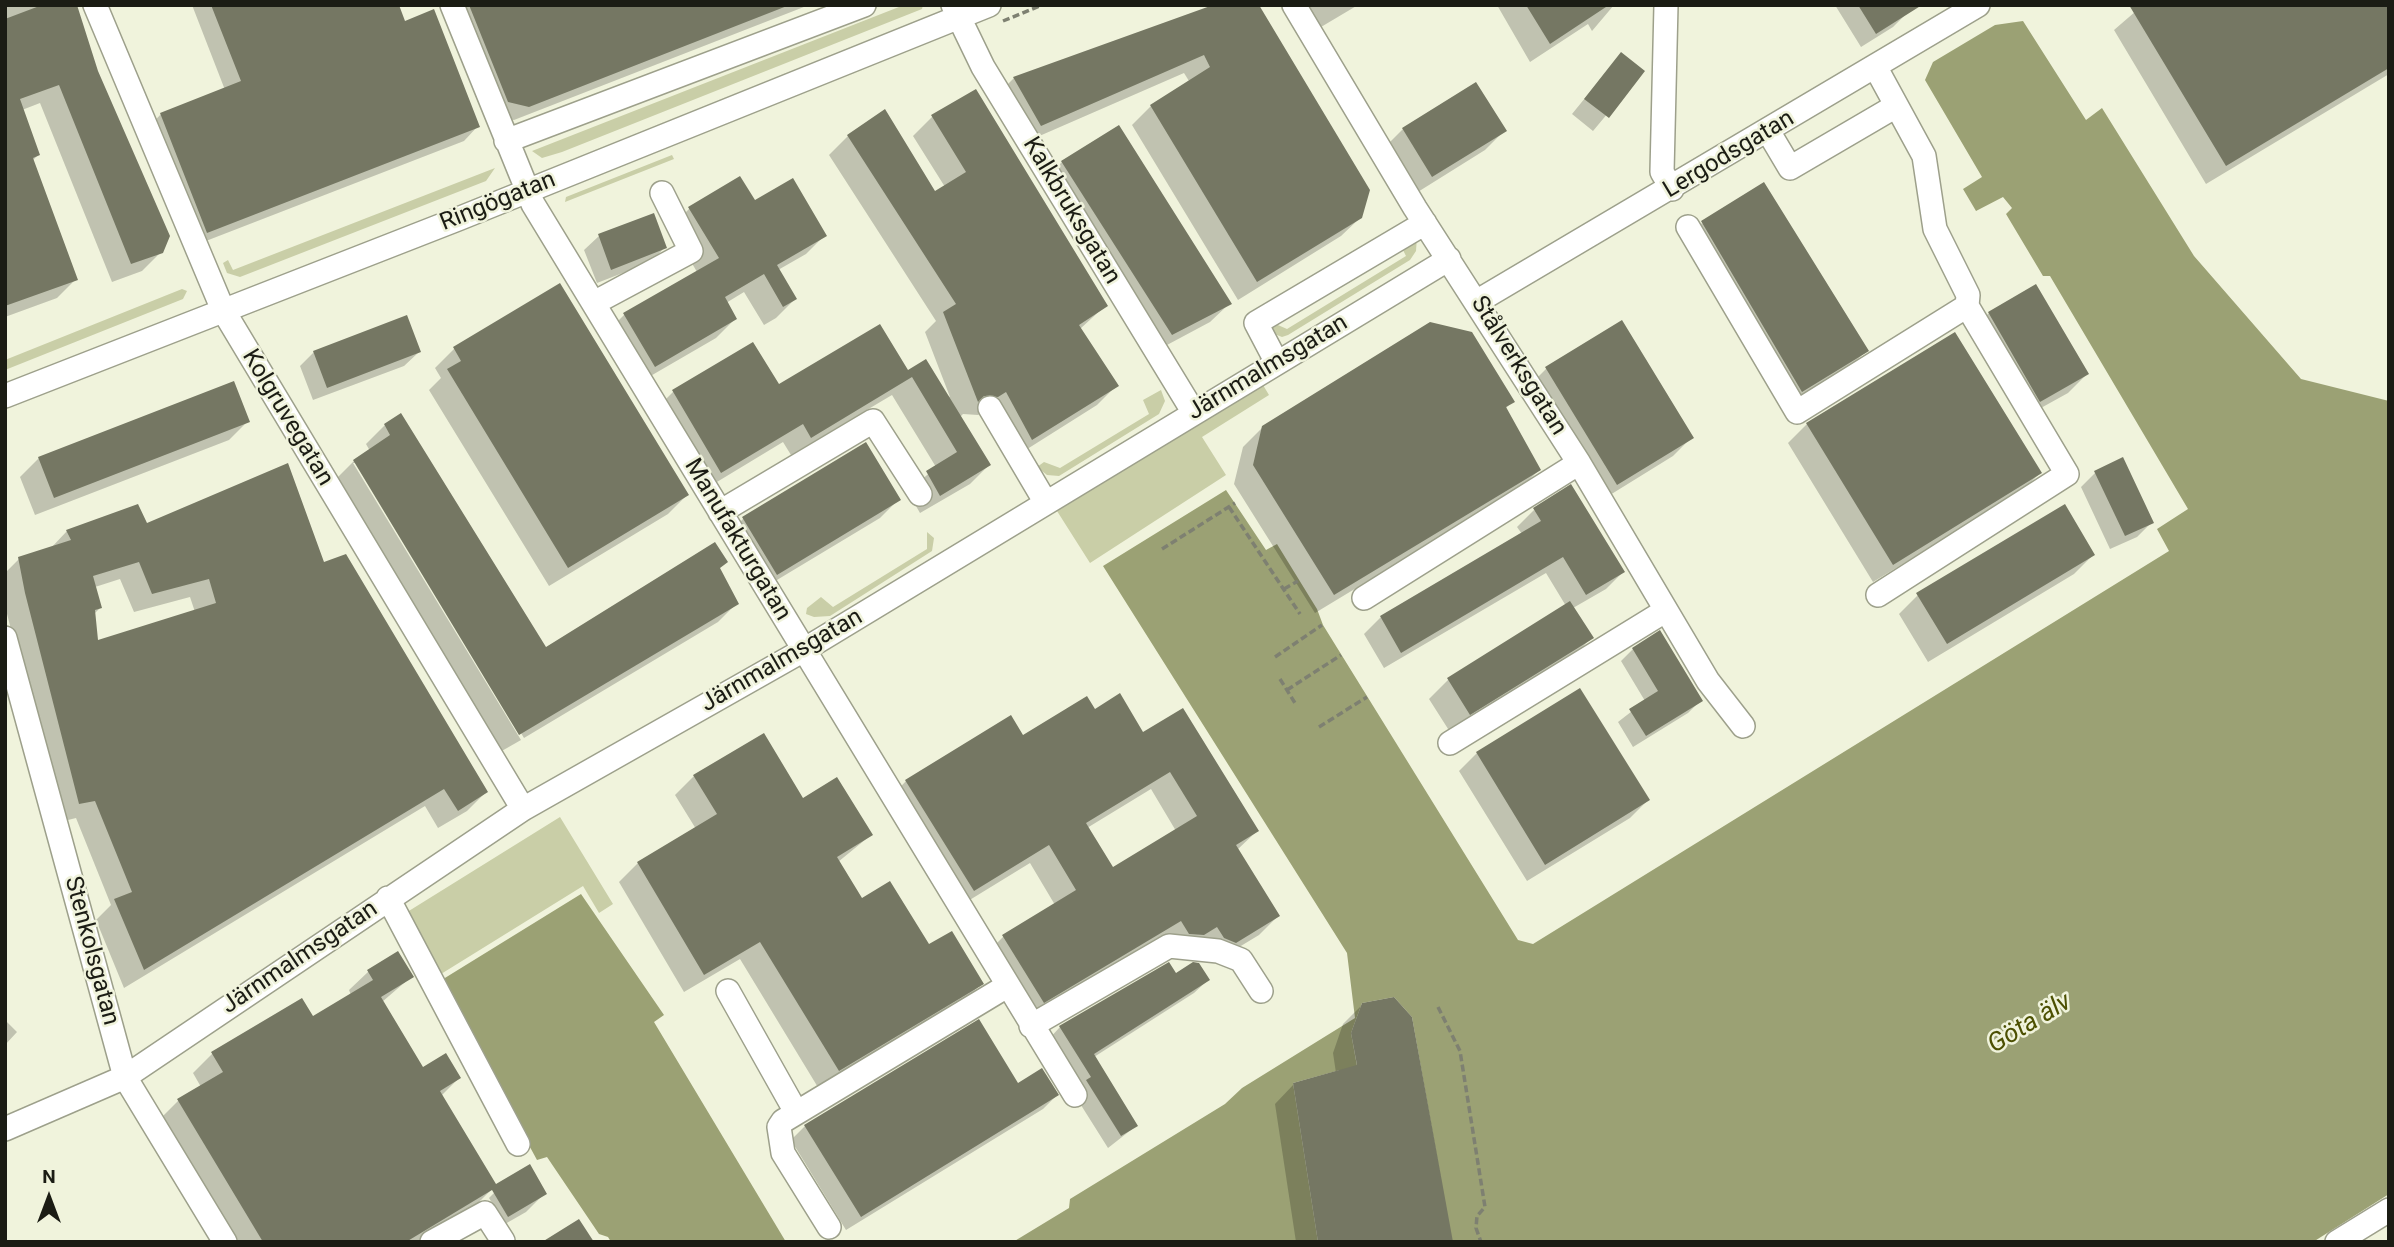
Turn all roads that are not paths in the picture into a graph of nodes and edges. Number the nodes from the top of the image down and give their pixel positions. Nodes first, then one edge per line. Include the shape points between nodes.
1 (95, 5) edge
2 (452, 5) edge
3 (864, 5) edge
4 (989, 5) edge
5 (1294, 5) edge
6 (1666, 5) edge
7 (1978, 5) edge
8 (956, 11) edge
9 (1876, 68) junction
10 (1896, 106) junction
11 (1768, 131) junction
12 (506, 141) junction
13 (1672, 189) junction
14 (526, 190) junction
15 (662, 193) dead end
16 (1425, 223) junction
17 (1688, 227) dead end
18 (1449, 259) junction
19 (1478, 301) junction
20 (594, 303) junction
21 (1967, 306) junction
22 (223, 310) junction
23 (1277, 363) junction
24 (5, 396) edge
25 (990, 408) dead end
26 (1194, 413) junction
27 (1579, 463) junction
28 (920, 494) dead end
29 (1046, 503) junction
30 (720, 512) junction
31 (1878, 596) dead end
32 (1364, 598) dead end
33 (1665, 611) junction
34 (5, 638) edge
35 (802, 651) junction
36 (1743, 726) dead end
37 (1450, 743) dead end
38 (523, 809) junction
39 (388, 898) junction
40 (1007, 986) junction
41 (728, 991) dead end
42 (1261, 991) dead end
43 (1031, 1026) junction
44 (125, 1077) junction
45 (1075, 1095) dead end
46 (796, 1112) junction
47 (5, 1129) edge
48 (517, 1144) dead end
49 (2389, 1210) edge
50 (829, 1227) dead end
51 (503, 1241) edge
52 (225, 1242) edge
53 (432, 1242) edge
54 (2337, 1242) edge

1 - 22 street, Kolgruvegatan
2 - 12 street, Manufakturgatan
3 - 12 street
4 - 8 street, Ringögatan
5 - 16 street, Stålverksgatan
6 - 13 street via 1662,172
7 - 9 street, Lergodsgatan
8 - 14 street, Ringögatan
8 - 26 street, Kalkbruksgatan via 983,67
9 - 10 street
9 - 11 street, Lergodsgatan
10 - 11 street via 1790,167
10 - 21 street via 1924,156 1935,229 1968,295
11 - 13 street, Lergodsgatan
12 - 14 street, Manufakturgatan
13 - 19 street, Lergodsgatan
14 - 20 street, Manufakturgatan
14 - 22 street, Ringögatan
15 - 20 street via 691,251
16 - 18 street, Stålverksgatan
16 - 23 street via 1256,323
17 - 21 street via 1797,412
18 - 19 street, Stålverksgatan
18 - 23 street, Järnmalmsgatan
19 - 27 street, Stålverksgatan
20 - 30 street, Manufakturgatan
21 - 31 street via 2067,474
22 - 24 street, Ringögatan
22 - 38 street, Kolgruvegatan
23 - 26 street, Järnmalmsgatan
25 - 29 street
26 - 29 street, Järnmalmsgatan
27 - 32 street
27 - 33 street, Stålverksgatan
28 - 30 street via 873,421
29 - 35 street, Järnmalmsgatan
30 - 35 street, Manufakturgatan
33 - 36 street, Stålverksgatan via 1708,681
33 - 37 street
34 - 44 street, Stenkolsgatan
35 - 38 street, Järnmalmsgatan
35 - 40 street, Manufakturgatan
38 - 39 street, Järnmalmsgatan
39 - 44 street, Järnmalmsgatan
39 - 48 street
40 - 43 street, Manufakturgatan
40 - 46 street
41 - 46 street
42 - 43 street via 1241,960 1218,951 1168,946
43 - 45 street, Manufakturgatan
44 - 47 street, Järnmalmsgatan
44 - 52 street, Stenkolsgatan
46 - 50 street via 779,1127 783,1153
49 - 54 street
51 - 53 street via 485,1213

